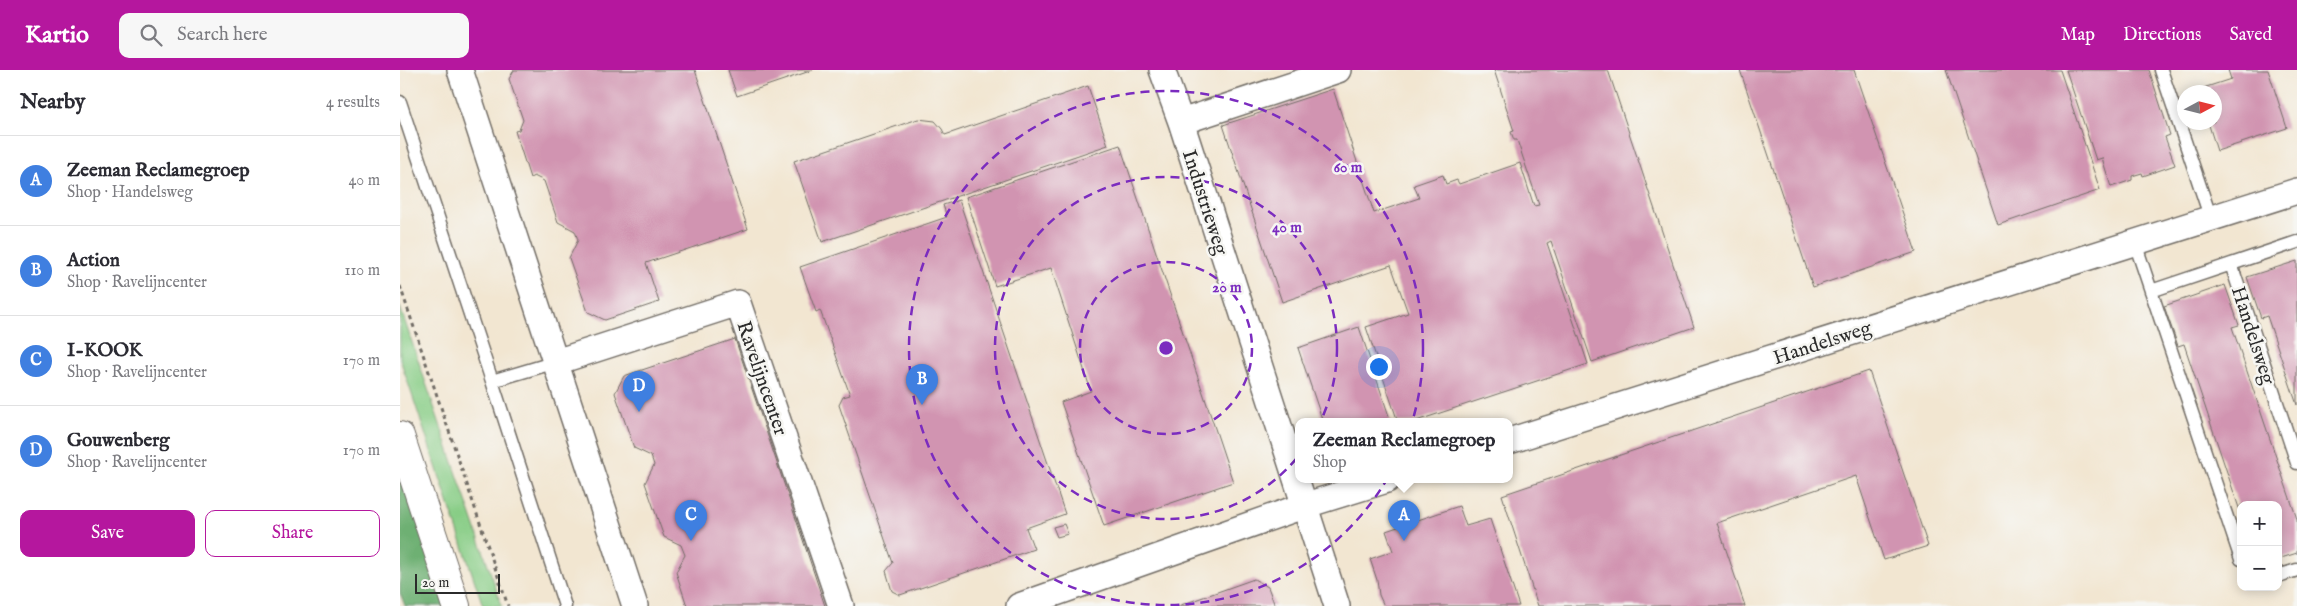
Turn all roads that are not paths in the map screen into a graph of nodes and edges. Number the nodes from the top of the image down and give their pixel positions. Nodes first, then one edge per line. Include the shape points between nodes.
1 (460, 70) edge
2 (1162, 70) edge
3 (1338, 70) edge
4 (2161, 70) edge
5 (400, 102) edge
6 (1181, 122) junction
7 (2297, 192) edge
8 (2211, 218) junction
9 (2297, 242) edge
10 (2135, 243) junction
11 (2231, 264) junction
12 (2151, 291) junction
13 (556, 362) junction
14 (492, 381) junction
15 (400, 436) edge
16 (1513, 440) edge
17 (2297, 462) edge
18 (1295, 481) edge
19 (1296, 483) edge
20 (1377, 483) edge
21 (1303, 506) junction
22 (2237, 547) edge
23 (2297, 570) edge
24 (2282, 575) edge
25 (456, 606) edge
26 (565, 606) edge
27 (635, 606) edge
28 (841, 606) edge
29 (1019, 606) edge
30 (1337, 606) edge

1 - 13 street
2 - 6 street, Industrieweg
3 - 6 street
4 - 8 lane
5 - 14 lane
6 - 18 street, Industrieweg
7 - 8 street, Handelsweg
8 - 10 street, Handelsweg
9 - 11 lane, Handelsweg
10 - 12 lane
10 - 16 street, Handelsweg
11 - 12 lane, Handelsweg
11 - 17 lane, Handelsweg
12 - 22 lane
13 - 14 lane
13 - 27 street
13 - 28 street, Ravelijncenter via 738,303
14 - 26 lane
15 - 25 main road
19 - 21 street, Industrieweg
20 - 21 street
21 - 29 street
21 - 30 street, Industrieweg
23 - 24 lane

